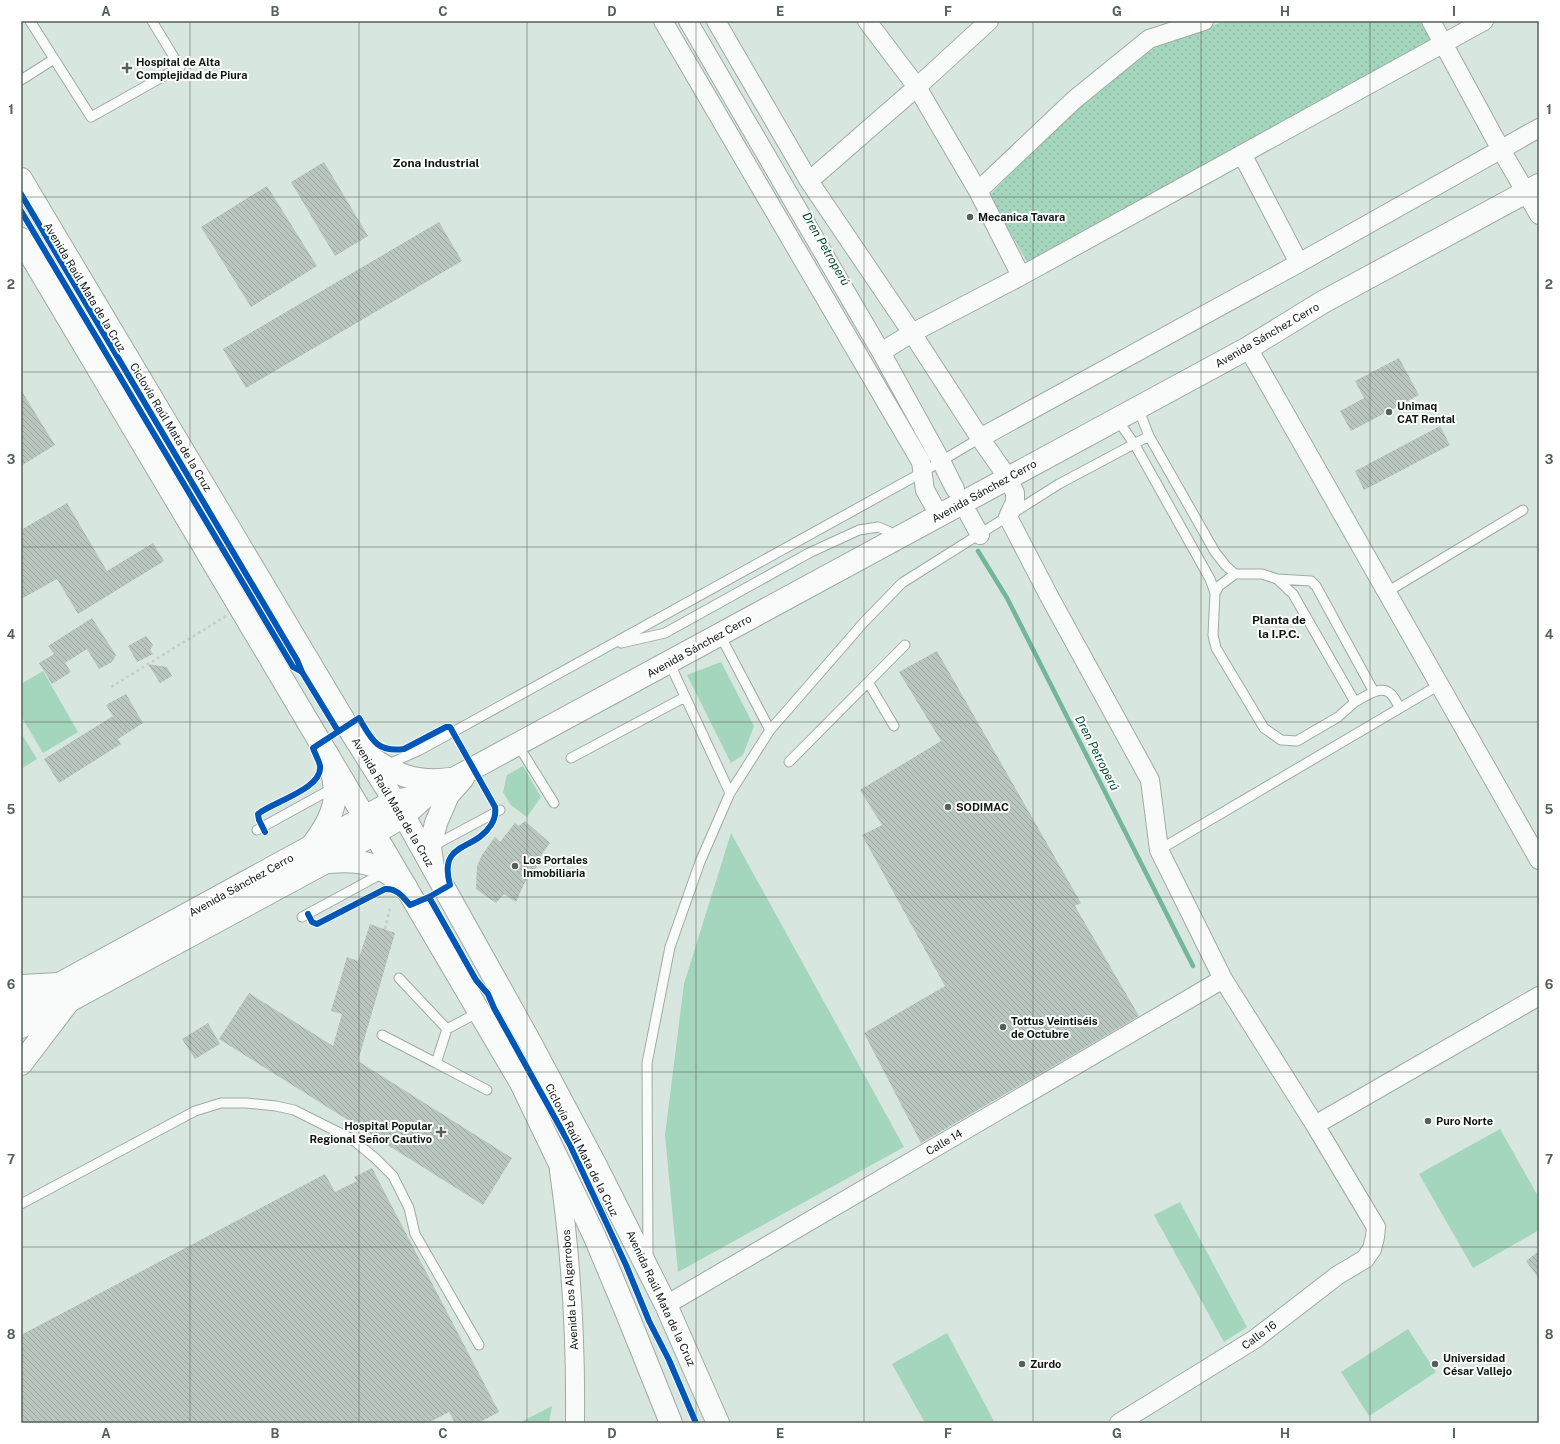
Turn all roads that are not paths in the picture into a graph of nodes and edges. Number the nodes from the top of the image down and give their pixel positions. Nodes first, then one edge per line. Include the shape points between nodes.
1 (30, 21) edge
2 (152, 21) edge
3 (663, 21) edge
4 (688, 21) edge
5 (716, 21) edge
6 (867, 21) edge
7 (989, 21) edge
8 (1204, 21) edge
9 (1431, 21) edge
10 (1484, 21) edge
11 (1444, 43) junction
12 (54, 59) junction
13 (21, 80) edge
14 (917, 87) junction
15 (1539, 128) edge
16 (1500, 148) junction
17 (1242, 154) junction
18 (21, 179) edge
19 (809, 181) junction
20 (1532, 188) edge
21 (978, 191) junction
22 (1539, 215) edge
23 (21, 239) edge
24 (1299, 263) junction
25 (1021, 276) junction
26 (912, 333) junction
27 (1248, 348) junction
28 (881, 352) junction
29 (1138, 408) junction
30 (1117, 419) junction
31 (1149, 436) junction
32 (980, 438) junction
33 (1135, 444) junction
34 (942, 461) junction
35 (923, 472) junction
36 (1008, 478) junction
37 (955, 488) dead end
38 (1523, 510) dead end
39 (939, 515) junction
40 (969, 515) dead end
41 (1008, 517) junction
42 (980, 535) junction
43 (898, 538) junction
44 (1235, 574) junction
45 (1276, 579) junction
46 (1386, 592) junction
47 (1215, 593) junction
48 (720, 635) junction
49 (610, 645) junction
50 (905, 645) dead end
51 (669, 662) junction
52 (868, 682) junction
53 (1439, 685) junction
54 (1374, 692) junction
55 (685, 697) junction
56 (1355, 702) junction
57 (1400, 708) junction
58 (894, 726) dead end
59 (770, 730) junction
60 (518, 744) junction
61 (327, 754) junction
62 (570, 758) dead end
63 (374, 760) junction
64 (789, 762) dead end
65 (462, 775) junction
66 (336, 786) junction
67 (730, 793) junction
68 (554, 803) dead end
69 (399, 808) junction
70 (500, 810) dead end
71 (369, 826) junction
72 (257, 830) dead end
73 (311, 847) junction
74 (1159, 850) junction
75 (431, 857) junction
76 (1539, 860) edge
77 (326, 862) junction
78 (386, 871) junction
79 (406, 887) junction
80 (302, 917) dead end
81 (399, 978) dead end
82 (1223, 978) junction
83 (21, 986) edge
84 (467, 991) junction
85 (64, 993) junction
86 (1539, 996) edge
87 (507, 1001) junction
88 (21, 1005) edge
89 (479, 1012) junction
90 (21, 1028) edge
91 (447, 1029) junction
92 (382, 1035) dead end
93 (436, 1063) junction
94 (21, 1064) edge
95 (487, 1090) dead end
96 (1315, 1125) junction
97 (557, 1158) junction
98 (21, 1204) edge
99 (648, 1269) junction
100 (666, 1305) junction
101 (479, 1345) dead end
102 (575, 1423) edge
103 (671, 1423) edge
104 (718, 1423) edge
105 (1119, 1423) edge

1 - 12 lane
2 - 12 lane via 180,67 91,117
3 - 35 street via 921,462
4 - 28 street
5 - 19 street
6 - 14 street
7 - 14 street
8 - 21 street via 1149,39 1074,100
9 - 11 street
10 - 11 street
11 - 16 street
11 - 17 street
12 - 13 lane
14 - 19 street
14 - 21 street
15 - 16 street
16 - 20 street
16 - 24 street
17 - 24 street
17 - 25 street
18 - 63 main road, Avenida Raúl Mata de la Cruz via 346,724
19 - 26 street
20 - 22 street
20 - 27 main road, Avenida Sánchez Cerro via 1323,302
21 - 25 street
23 - 61 main road
24 - 32 street
25 - 26 street
26 - 28 street
26 - 32 street
27 - 29 main road, Avenida Sánchez Cerro
27 - 46 street
28 - 34 street
29 - 30 main road, Avenida Sánchez Cerro
29 - 31 lane
30 - 33 lane
30 - 36 main road, Avenida Sánchez Cerro
31 - 33 lane
31 - 44 lane via 1215,552
32 - 34 lane
32 - 36 street
33 - 41 lane via 1059,484
33 - 47 lane via 1200,559
34 - 35 lane
34 - 37 street
35 - 39 street via 925,490
35 - 49 lane
36 - 39 main road, Avenida Sánchez Cerro
36 - 41 street via 1016,502
38 - 46 lane
39 - 43 main road, Avenida Sánchez Cerro
40 - 42 street
41 - 42 lane
41 - 74 street via 1150,780
42 - 59 lane via 902,583 837,652
43 - 48 main road, Avenida Sánchez Cerro
43 - 49 lane via 878,528 859,530 809,553 665,633
44 - 45 lane via 1262,574
44 - 47 lane via 1219,586
45 - 54 lane via 1311,581 1316,586
45 - 56 lane via 1293,594
46 - 53 street
47 - 56 lane via 1213,635 1216,648 1264,728 1281,740 1297,741 1338,717
48 - 51 main road, Avenida Sánchez Cerro
48 - 59 lane
49 - 63 lane via 418,751
50 - 52 lane
51 - 55 lane
51 - 60 main road, Avenida Sánchez Cerro
52 - 58 lane
52 - 64 lane
53 - 57 lane
53 - 76 street
54 - 56 lane
54 - 57 lane via 1378,690 1391,694
55 - 62 lane
55 - 67 lane
57 - 74 lane
59 - 67 lane
60 - 65 main road, Avenida Sánchez Cerro
60 - 68 lane
61 - 66 main road
61 - 71 main road
63 - 65 main road via 397,774 426,781
63 - 69 main road, Avenida Raúl Mata de la Cruz
65 - 69 main road, Avenida Sánchez Cerro
65 - 75 main road via 440,810
66 - 72 lane
66 - 73 main road via 328,822
67 - 99 lane via 700,862 670,947 647,1063
69 - 71 main road, Avenida Sánchez Cerro
69 - 75 main road, Avenida Raúl Mata de la Cruz
70 - 75 lane
71 - 73 main road, Avenida Sánchez Cerro
71 - 77 main road, Avenida Sánchez Cerro
71 - 79 main road
73 - 85 main road, Avenida Sánchez Cerro
74 - 82 street
75 - 87 main road, Avenida Raúl Mata de la Cruz
77 - 78 main road via 360,861
77 - 85 main road, Avenida Sánchez Cerro
78 - 79 main road
78 - 80 lane
79 - 84 main road
81 - 91 lane
82 - 96 street
82 - 100 street, Calle 14
83 - 85 main road, Avenida Sánchez Cerro
84 - 87 main road via 458,966 459,956 463,953 491,978
84 - 89 main road
85 - 88 main road, Avenida Sánchez Cerro
85 - 90 main road, Avenida Sánchez Cerro
85 - 94 main road, Avenida Sánchez Cerro
86 - 96 street
87 - 99 main road, Avenida Raúl Mata de la Cruz via 596,1164
89 - 91 lane
89 - 97 main road via 521,1083
91 - 93 lane
92 - 93 lane
93 - 95 lane
96 - 105 street, Calle 16 via 1376,1227 1372,1249 1365,1259 1338,1275 1255,1339
97 - 102 street, Avenida Los Algarrobos via 564,1209 574,1338
97 - 103 main road via 594,1235
98 - 101 lane via 195,1111 221,1103 276,1106 294,1110 352,1139 393,1176 409,1208 415,1234
99 - 100 main road, Avenida Raúl Mata de la Cruz
100 - 104 main road, Avenida Raúl Mata de la Cruz

